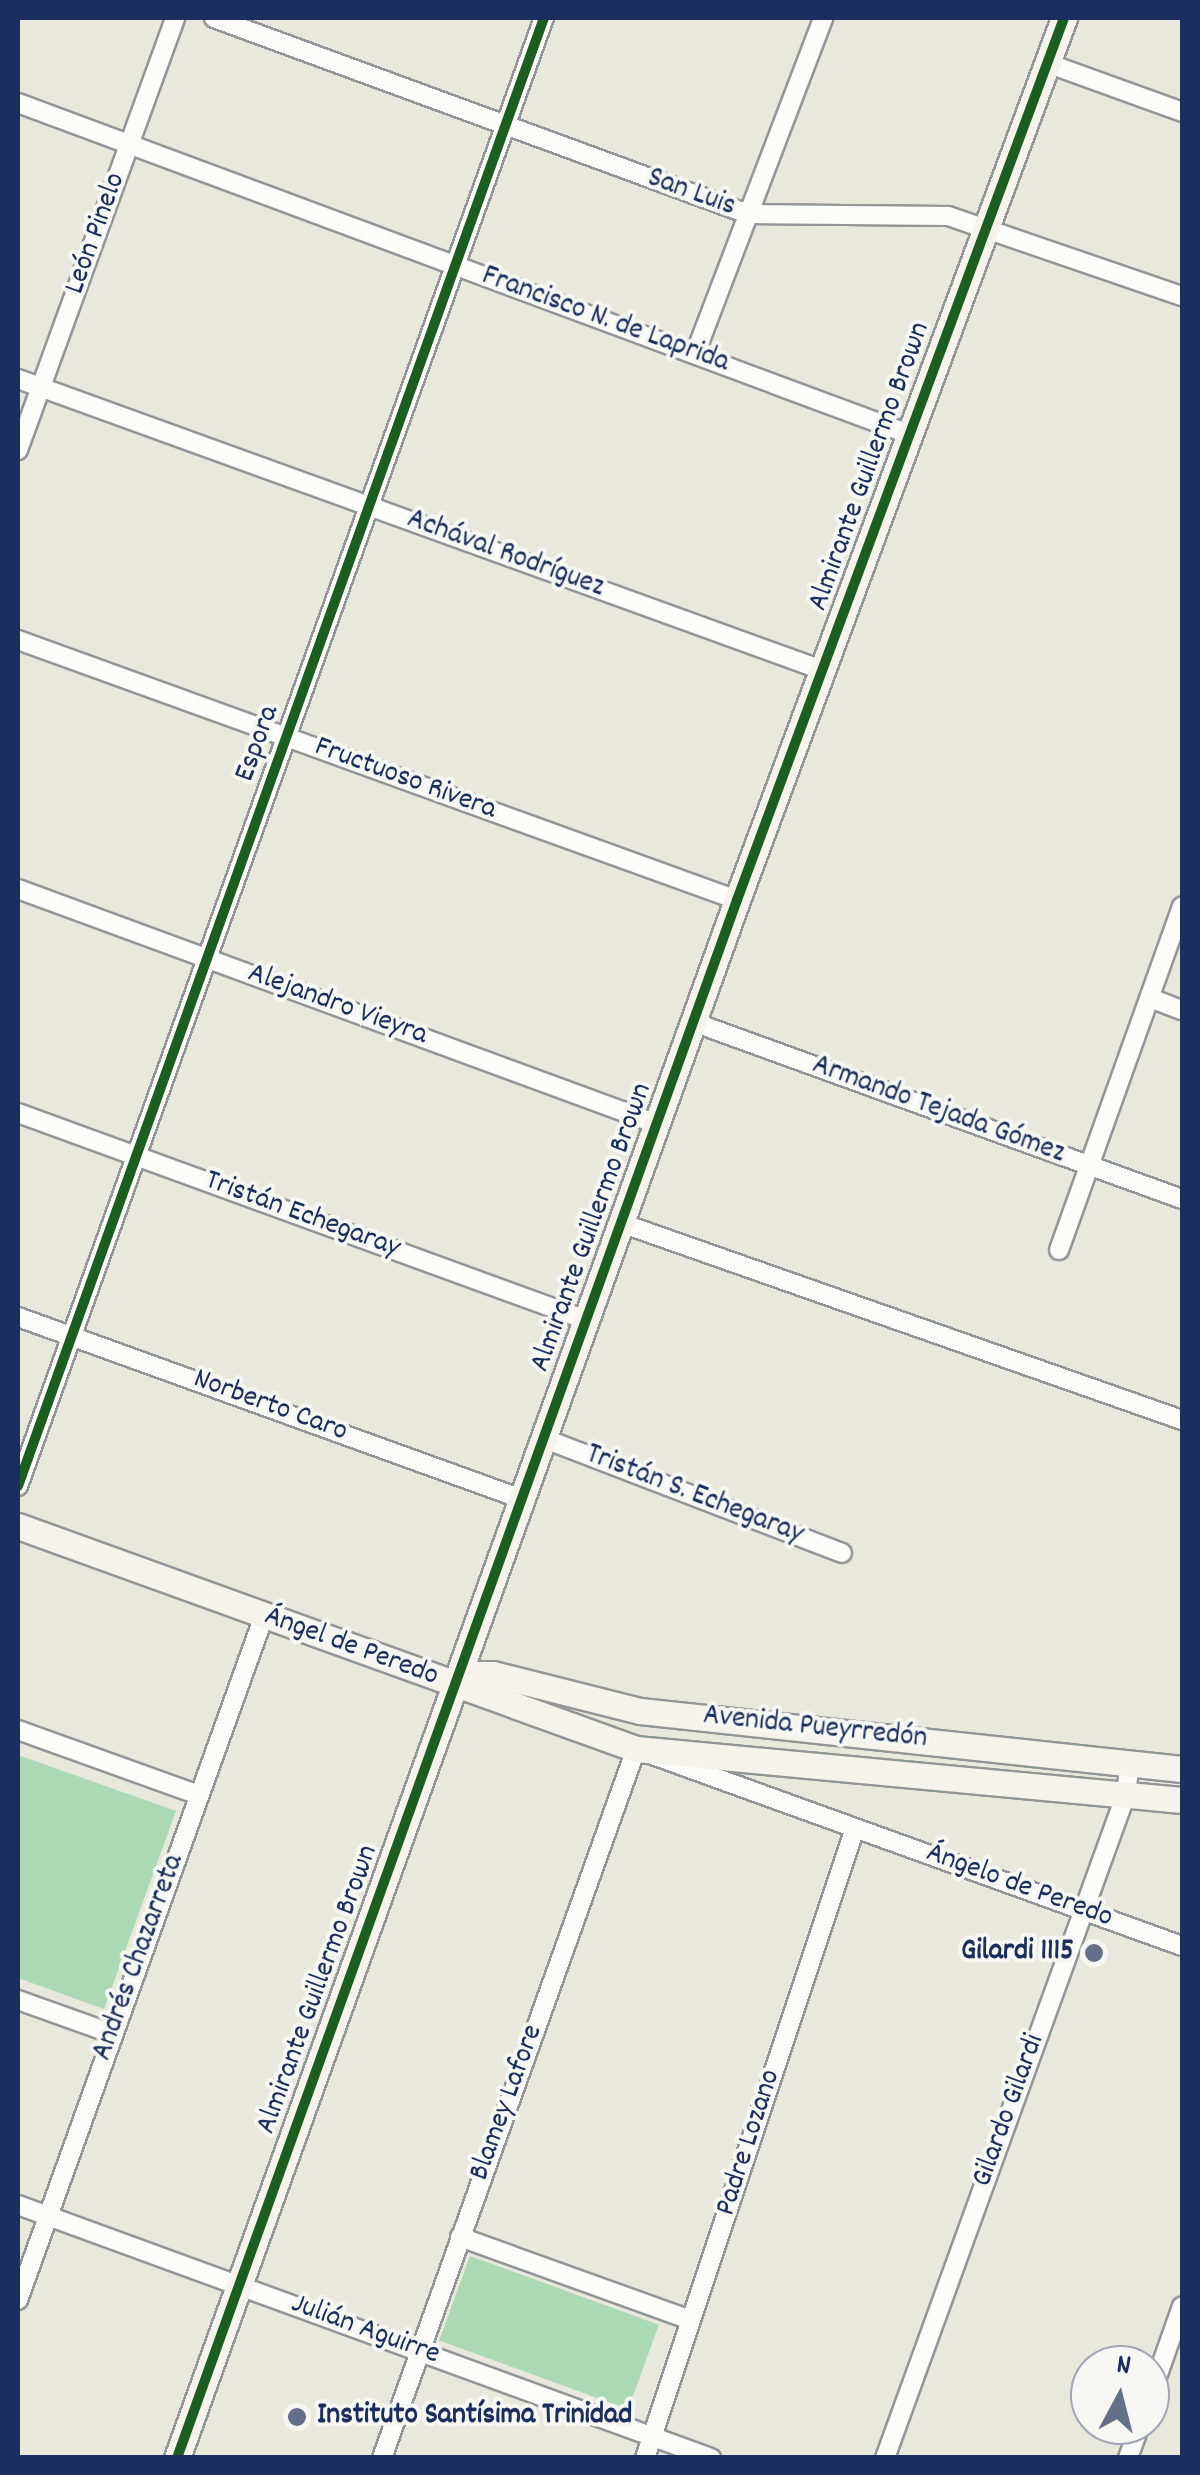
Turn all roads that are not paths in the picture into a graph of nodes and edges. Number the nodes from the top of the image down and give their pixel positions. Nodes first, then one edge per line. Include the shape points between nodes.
1 (176, 18) edge
2 (214, 18) edge
3 (544, 18) edge
4 (824, 18) edge
5 (1064, 18) edge
6 (1048, 63) junction
7 (18, 103) edge
8 (1182, 112) edge
9 (504, 127) junction
10 (130, 144) junction
11 (748, 214) junction
12 (987, 226) junction
13 (456, 265) junction
14 (1182, 296) edge
15 (695, 354) junction
16 (18, 379) edge
17 (40, 388) junction
18 (911, 434) junction
19 (18, 450) edge
20 (370, 506) junction
21 (18, 640) edge
22 (822, 670) junction
23 (288, 738) junction
24 (18, 889) edge
25 (736, 900) junction
26 (1182, 906) edge
27 (208, 959) junction
28 (1150, 998) junction
29 (1182, 1010) edge
30 (693, 1022) junction
31 (18, 1113) edge
32 (656, 1124) junction
33 (137, 1155) junction
34 (1090, 1166) junction
35 (1182, 1199) edge
36 (622, 1223) junction
37 (1059, 1250) dead end
38 (18, 1317) edge
39 (586, 1320) junction
40 (72, 1336) junction
41 (1182, 1420) edge
42 (545, 1439) junction
43 (18, 1486) edge
44 (522, 1498) junction
45 (18, 1526) edge
46 (842, 1553) dead end
47 (264, 1616) junction
48 (454, 1686) junction
49 (18, 1730) edge
50 (636, 1749) junction
51 (1130, 1763) junction
52 (1182, 1768) edge
53 (199, 1794) junction
54 (1126, 1794) junction
55 (1182, 1800) edge
56 (855, 1828) junction
57 (1083, 1911) junction
58 (1182, 1946) edge
59 (18, 2000) edge
60 (113, 2034) junction
61 (18, 2206) edge
62 (48, 2216) junction
63 (460, 2237) junction
64 (239, 2285) junction
65 (18, 2300) edge
66 (1182, 2306) edge
67 (691, 2320) junction
68 (1168, 2345) edge
69 (420, 2350) junction
70 (652, 2437) junction
71 (177, 2458) edge
72 (382, 2458) edge
73 (645, 2458) edge
74 (711, 2458) edge
75 (885, 2458) edge

1 - 10 street, León Pinelo
2 - 9 street, San Luis
3 - 9 street, Espora
4 - 11 street
5 - 6 street, Almirante Guillermo Brown
6 - 8 street
6 - 12 street, Almirante Guillermo Brown
7 - 10 street, Francisco N. de Laprida
9 - 11 street, San Luis
9 - 13 street, Espora
10 - 13 street, Francisco N. de Laprida
10 - 17 street, León Pinelo
11 - 12 street, San Luis via 926,214
11 - 15 street
12 - 14 street, San Luis
12 - 18 street, Almirante Guillermo Brown
13 - 15 street, Francisco N. de Laprida
13 - 20 street, Espora
15 - 18 street, Francisco N. de Laprida
16 - 17 street, Achával Rodríguez
17 - 19 street, León Pinelo
17 - 20 street, Achával Rodríguez
18 - 22 street, Almirante Guillermo Brown
20 - 22 street, Achával Rodríguez
20 - 23 street, Espora
21 - 23 street, Fructuoso Rivera
22 - 25 street, Almirante Guillermo Brown
23 - 25 street, Fructuoso Rivera
23 - 27 street, Espora
24 - 27 street, Alejandro Vieyra
25 - 30 street, Almirante Guillermo Brown
26 - 28 street
27 - 32 street, Alejandro Vieyra
27 - 33 street, Espora
28 - 29 street
28 - 34 street
30 - 32 street, Almirante Guillermo Brown
30 - 34 street, Armando Tejada Gómez
31 - 33 street, Tristán Echegaray
32 - 36 street, Almirante Guillermo Brown
33 - 39 street, Tristán Echegaray
33 - 40 street, Espora
34 - 35 street, Armando Tejada Gómez
34 - 37 street
36 - 39 street, Almirante Guillermo Brown
36 - 41 street
38 - 40 street, Norberto Caro
39 - 42 street, Almirante Guillermo Brown
40 - 43 street, Espora
40 - 44 street, Norberto Caro
42 - 44 street, Almirante Guillermo Brown
42 - 46 street, Tristán S. Echegaray
44 - 48 street, Almirante Guillermo Brown
45 - 47 street, Ángel de Peredo
47 - 48 street, Ángel de Peredo
47 - 53 street, Andrés Chazarreta
48 - 50 street, Ángel de Peredo
48 - 51 street, Avenida Pueyrredón via 474,1674 493,1674 640,1711
48 - 64 street, Almirante Guillermo Brown
49 - 53 street
50 - 54 street, Avenida Pueyrredón
50 - 56 street, Ángel de Peredo
50 - 63 street, Blamey Lafore
51 - 52 street, Avenida Pueyrredón
51 - 54 street, Gilardo Gilardi
53 - 60 street, Andrés Chazarreta
54 - 55 street, Avenida Pueyrredón
54 - 57 street, Gilardo Gilardi
56 - 57 street, Ángelo de Peredo
56 - 67 street, Padre Lozano
57 - 58 street, Ángelo de Peredo
57 - 75 street, Gilardo Gilardi
59 - 60 street
60 - 62 street, Andrés Chazarreta
61 - 62 street, Julián Aguirre
62 - 64 street, Julián Aguirre
62 - 65 street, Andrés Chazarreta
63 - 67 street
63 - 69 street, Blamey Lafore
64 - 69 street, Julián Aguirre
64 - 71 street, Almirante Guillermo Brown
66 - 68 street
67 - 70 street, Padre Lozano
69 - 70 street, Julián Aguirre
69 - 72 street, Blamey Lafore
70 - 73 street, Padre Lozano
70 - 74 street, Julián Aguirre

